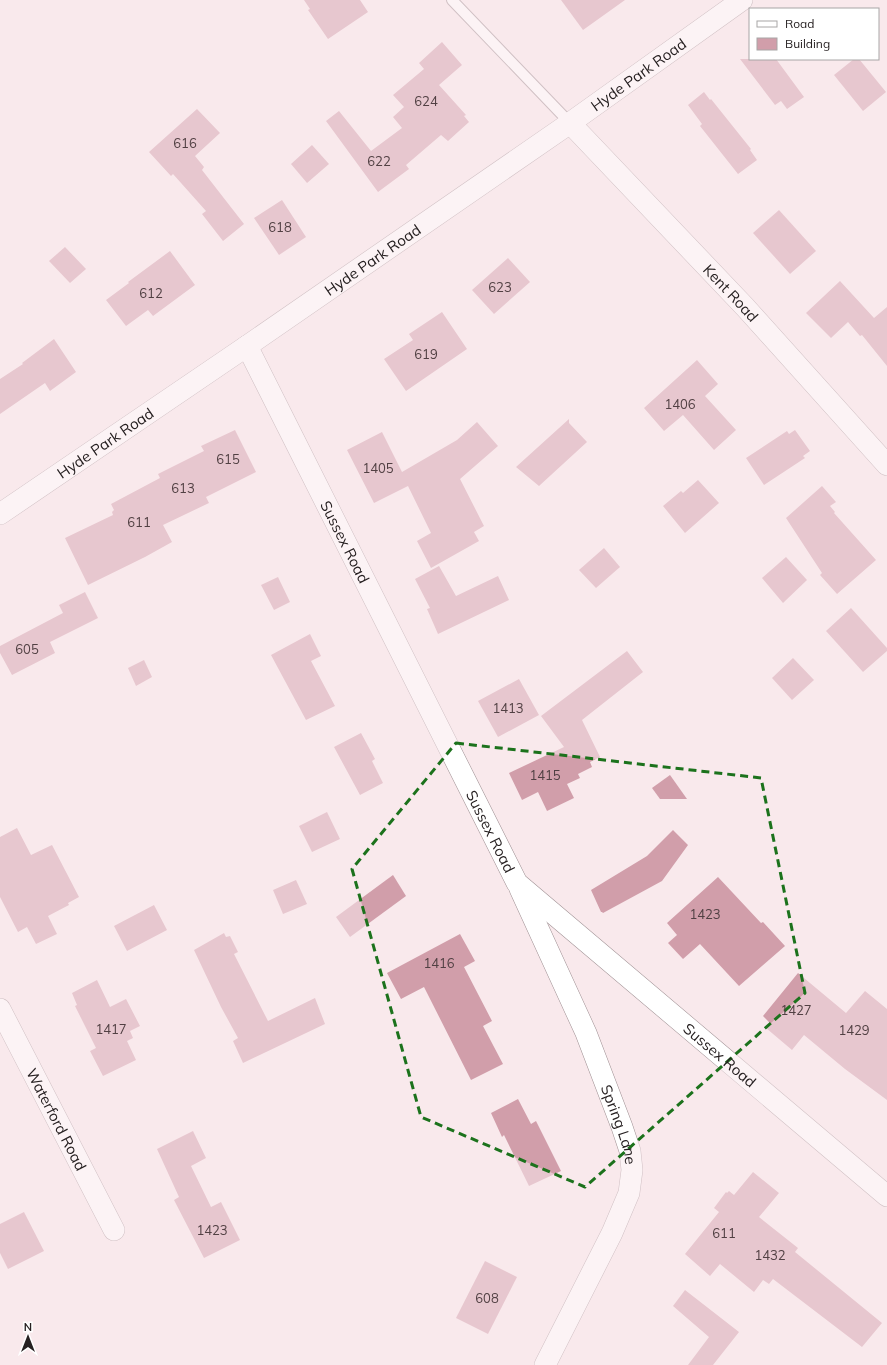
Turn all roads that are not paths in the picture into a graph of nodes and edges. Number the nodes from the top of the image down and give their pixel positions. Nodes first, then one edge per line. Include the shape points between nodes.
1 (452, 0) edge
2 (742, 0) edge
3 (570, 123) junction
4 (247, 346) junction
5 (887, 465) edge
6 (0, 514) edge
7 (518, 883) junction
8 (0, 1009) edge
9 (887, 1196) edge
10 (114, 1230) dead end
11 (545, 1365) edge

1 - 3 lane
2 - 3 street, Hyde Park Road
3 - 4 street, Hyde Park Road
3 - 5 street, Kent Road via 745,307
4 - 6 street, Hyde Park Road
4 - 7 street, Sussex Road
7 - 9 street, Sussex Road
7 - 11 street, Spring Lane via 589,1040 630,1151 632,1170 629,1193 612,1233
8 - 10 street, Waterford Road

